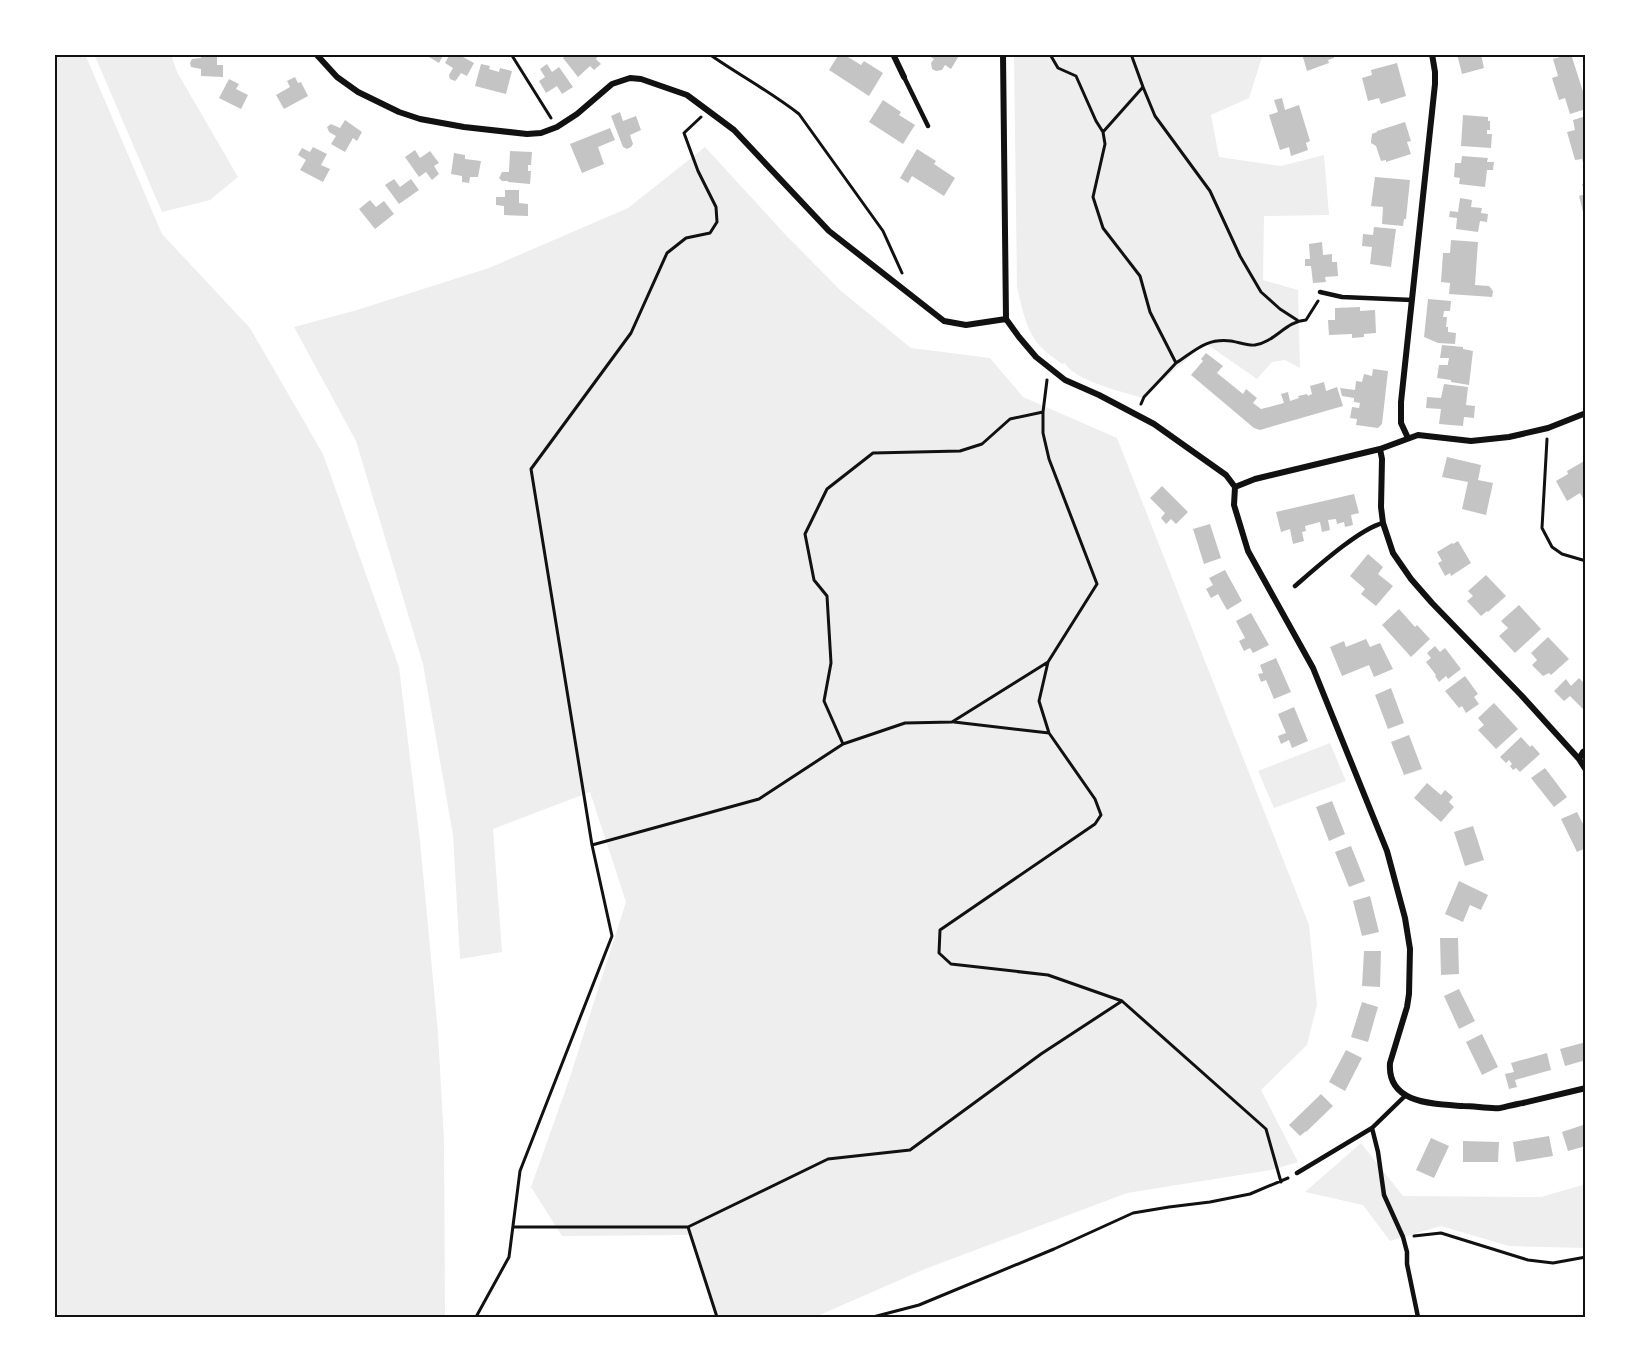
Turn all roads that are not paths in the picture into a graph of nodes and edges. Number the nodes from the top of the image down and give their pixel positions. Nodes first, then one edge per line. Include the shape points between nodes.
1 (316, 54) edge
2 (893, 54) edge
3 (1003, 54) edge
4 (1432, 54) edge
5 (904, 77) joint
6 (928, 126) dead end
7 (1320, 292) dead end
8 (1412, 300) junction
9 (1006, 320) junction
10 (1586, 413) edge
11 (1408, 438) junction
12 (1380, 449) junction
13 (1235, 487) junction
14 (1383, 523) junction
15 (1295, 586) dead end
16 (1586, 750) edge
17 (1580, 759) junction
18 (1586, 770) edge
19 (1586, 1088) edge
20 (1406, 1095) junction
21 (1372, 1128) junction
22 (1297, 1173) road end
23 (1418, 1317) edge

1 - 9 street via 358,92 399,112 464,127 526,134 557,127 612,84 630,78 687,95 734,130 829,231 944,321 966,325
2 - 5 street
3 - 9 street
4 - 8 street via 1435,84
5 - 6 lane
7 - 8 lane via 1342,297
8 - 11 street via 1401,402 1401,423
9 - 13 street via 1036,357 1065,380 1154,424 1226,475
10 - 11 street via 1548,428 1509,437 1471,441 1418,435
11 - 12 street
12 - 13 street
12 - 14 street
13 - 20 street via 1234,505 1248,551 1313,668 1387,851 1410,949 1407,1007 1389,1063 1390,1076 1397,1089
14 - 15 lane via 1373,525
14 - 17 street via 1393,553 1411,579
16 - 17 street
17 - 18 street
19 - 20 street via 1499,1108 1429,1104
20 - 21 lane
21 - 22 lane
21 - 23 lane via 1384,1195 1407,1252

